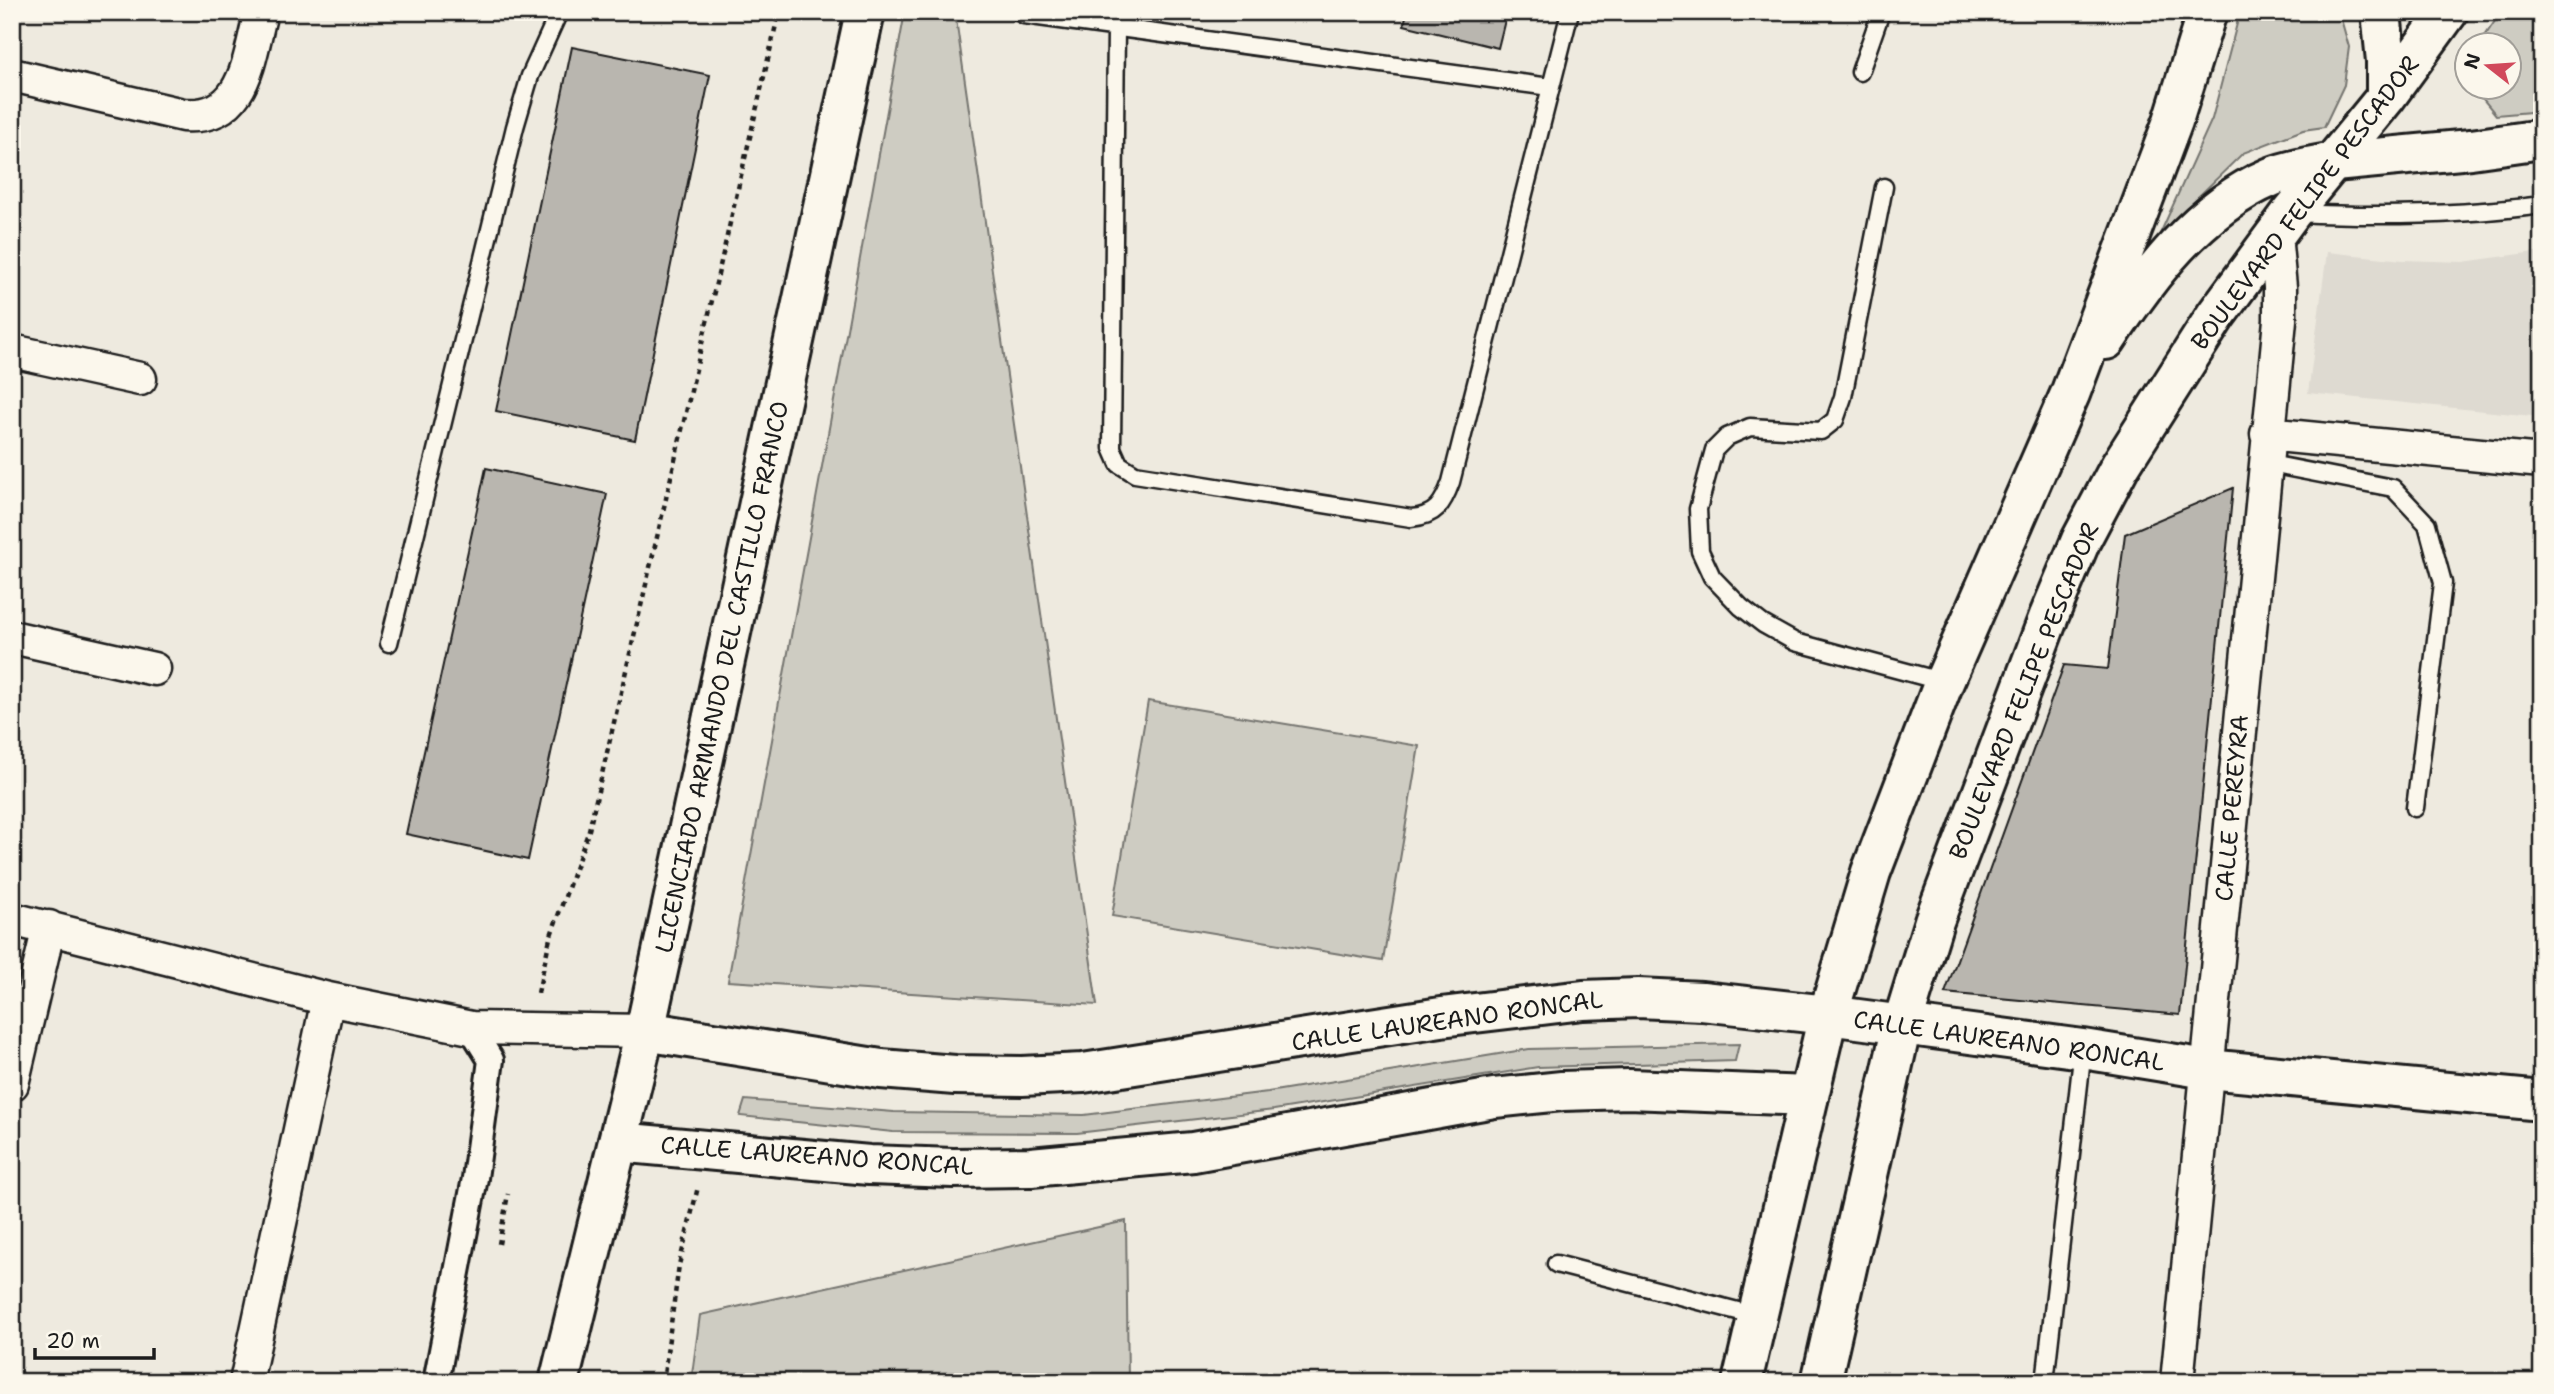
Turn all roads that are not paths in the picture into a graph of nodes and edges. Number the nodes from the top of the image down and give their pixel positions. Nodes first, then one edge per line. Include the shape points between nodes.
1 (261, 12) edge
2 (559, 12) edge
3 (866, 12) edge
4 (1019, 12) edge
5 (1570, 12) edge
6 (1881, 12) edge
7 (2207, 12) edge
8 (2381, 12) edge
9 (2448, 12) edge
10 (1116, 27) junction
11 (1860, 72) dead end
12 (12, 75) edge
13 (1549, 87) junction
14 (2386, 97) junction
15 (2542, 139) edge
16 (2334, 162) junction
17 (1884, 187) dead end
18 (2542, 205) edge
19 (2283, 224) junction
20 (12, 351) edge
21 (140, 379) dead end
22 (2070, 394) junction
23 (2266, 449) junction
24 (2542, 461) edge
25 (12, 638) edge
26 (389, 643) dead end
27 (154, 669) dead end
28 (1944, 682) junction
29 (2414, 808) dead end
30 (12, 919) edge
31 (49, 927) junction
32 (328, 999) junction
33 (1828, 1015) junction
34 (1902, 1025) junction
35 (471, 1028) junction
36 (645, 1031) junction
37 (2083, 1049) junction
38 (2207, 1069) junction
39 (12, 1084) edge
40 (1809, 1096) junction
41 (2542, 1101) edge
42 (618, 1142) junction
43 (1556, 1264) dead end
44 (1757, 1316) junction
45 (570, 1339) junction
46 (246, 1382) edge
47 (436, 1382) edge
48 (559, 1382) edge
49 (573, 1382) edge
50 (1742, 1382) edge
51 (1821, 1382) edge
52 (2045, 1382) edge
53 (2176, 1382) edge

1 - 12 street via 241,83 220,110 202,116
2 - 26 lane via 530,76 515,127
3 - 36 main road, LICENCIADO ARMANDO DEL CASTILLO FRANCO
4 - 10 lane
5 - 13 lane
6 - 11 lane
7 - 22 main road via 2173,121
8 - 14 main road
9 - 14 main road, BOULEVARD FELIPE PESCADOR
10 - 13 lane
10 - 13 lane via 1112,447 1119,464 1135,474 1411,517 1433,512 1444,502 1451,482
14 - 16 main road, BOULEVARD FELIPE PESCADOR
15 - 16 main road
16 - 19 main road, BOULEVARD FELIPE PESCADOR
16 - 22 main road via 2272,177 2213,212 2150,278
17 - 28 lane via 1835,420 1821,431 1750,427 1727,437 1714,450 1698,509 1700,551 1712,577 1741,607 1795,642
18 - 19 lane
19 - 23 street, CALLE PEREYRA via 2280,320
19 - 34 main road, BOULEVARD FELIPE PESCADOR via 2162,397 2081,540 1934,921
20 - 21 street
22 - 28 main road
23 - 24 street
23 - 29 lane via 2393,488 2427,524 2443,583
23 - 38 street, CALLE PEREYRA
25 - 27 street
28 - 33 main road via 1871,872
30 - 31 street
31 - 32 street
31 - 39 street
32 - 35 street
32 - 46 street
33 - 34 main road, CALLE LAUREANO RONCAL
33 - 36 main road, CALLE LAUREANO RONCAL via 1702,1001 1583,1000 1441,1017 1083,1073 1022,1076 881,1069
33 - 40 main road
34 - 37 main road, CALLE LAUREANO RONCAL
34 - 51 main road, BOULEVARD FELIPE PESCADOR
35 - 36 street
35 - 47 street via 491,1060 475,1178
36 - 42 main road, LICENCIADO ARMANDO DEL CASTILLO FRANCO
37 - 38 main road, CALLE LAUREANO RONCAL
37 - 52 lane
38 - 41 main road, CALLE LAUREANO RONCAL
38 - 53 street, CALLE PEREYRA
40 - 42 main road, CALLE LAUREANO RONCAL via 1562,1091 1494,1098 1193,1152 1031,1167 869,1165
40 - 44 main road
42 - 45 main road, LICENCIADO ARMANDO DEL CASTILLO FRANCO
43 - 44 lane
44 - 50 main road
45 - 48 main road, LICENCIADO ARMANDO DEL CASTILLO FRANCO
45 - 49 main road, LICENCIADO ARMANDO DEL CASTILLO FRANCO

